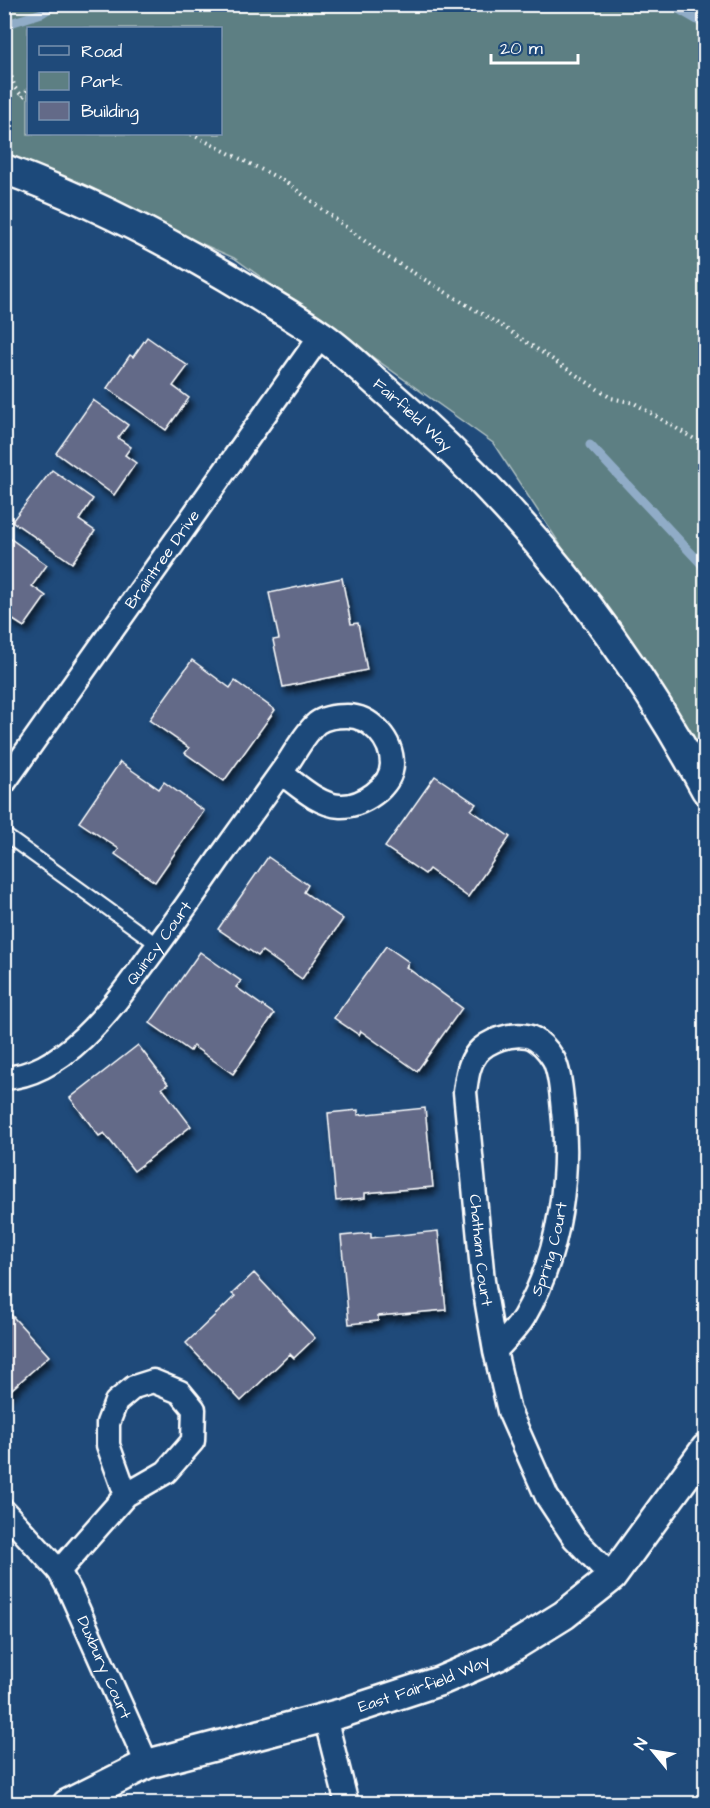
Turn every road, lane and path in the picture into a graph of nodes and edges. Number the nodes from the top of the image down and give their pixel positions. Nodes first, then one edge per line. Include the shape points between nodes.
1 (4, 54) edge
2 (27, 90) edge
3 (193, 135) edge
4 (4, 169) edge
5 (321, 335) junction
6 (705, 446) edge
7 (281, 772) junction
8 (4, 783) edge
9 (705, 790) edge
10 (4, 834) edge
11 (158, 945) junction
12 (4, 1078) edge
13 (566, 1130) joint
14 (495, 1351) junction
15 (705, 1448) edge
16 (126, 1495) junction
17 (4, 1511) edge
18 (59, 1571) junction
19 (612, 1577) junction
20 (325, 1717) junction
21 (147, 1764) junction
22 (67, 1803) edge
23 (347, 1803) edge

1 - 2 path via 15,88 22,97
3 - 6 path via 286,182 382,254 611,398 634,403
4 - 5 street, Fairfield Way via 143,228
5 - 8 street, Braintree Drive
5 - 9 street, Fairfield Way via 457,455 556,564 646,690
7 - 7 street, Quincy Court via 317,723 334,716 366,720 387,742 393,766 374,795 339,806 318,799
7 - 11 street, Quincy Court
10 - 11 lane
11 - 12 street, Quincy Court via 99,1023 42,1069
13 - 14 street, Spring Court via 565,1181 555,1235 540,1284 523,1319
13 - 14 street, Chatham Court via 555,1061 543,1046 529,1036 511,1036 492,1041 478,1053 469,1068 465,1092 483,1281
14 - 19 street, Chatham Court via 509,1411 547,1497 574,1538
15 - 19 street, East Fairfield Way
16 - 16 street via 166,1472 193,1441 194,1409 180,1392 153,1381 134,1387 116,1402 108,1423 108,1445
16 - 18 street
17 - 18 street, Duxbury Court
18 - 21 street, Duxbury Court
19 - 20 street, East Fairfield Way via 564,1615 498,1656 440,1680
20 - 21 street, East Fairfield Way
20 - 23 street
21 - 22 street, East Fairfield Way

